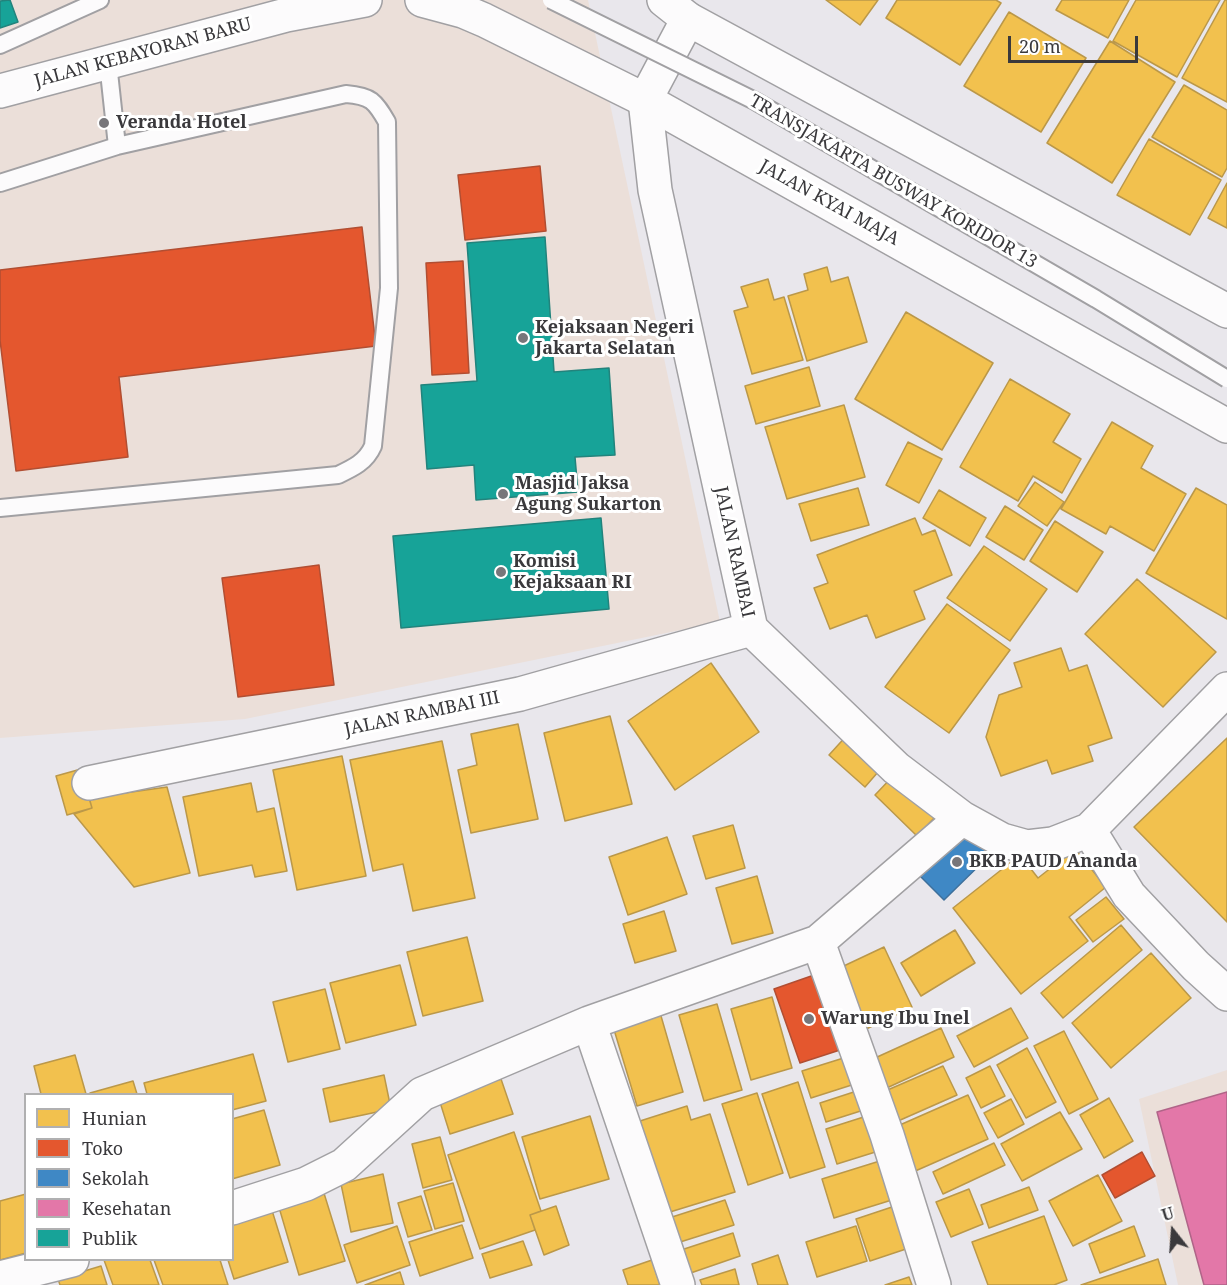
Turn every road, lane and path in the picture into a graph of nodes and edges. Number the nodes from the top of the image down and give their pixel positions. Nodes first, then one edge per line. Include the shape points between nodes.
1 (100, 0) edge
2 (322, 0) edge
3 (365, 0) edge
4 (422, 0) edge
5 (551, 0) edge
6 (676, 9) edge
7 (286, 15) junction
8 (0, 45) edge
9 (108, 63) junction
10 (0, 91) edge
11 (645, 100) junction
12 (117, 146) junction
13 (0, 183) edge
14 (1227, 311) edge
15 (1227, 379) edge
16 (1227, 426) edge
17 (0, 508) edge
18 (751, 629) junction
19 (1227, 689) edge
20 (89, 783) dead end
21 (962, 819) junction
22 (1089, 830) junction
23 (818, 942) junction
24 (1227, 994) edge
25 (589, 1023) junction
26 (234, 1207) edge
27 (68, 1261) edge
28 (0, 1278) edge
29 (678, 1285) edge
30 (934, 1285) edge

1 - 8 lane
2 - 7 street
3 - 7 street
4 - 11 street, JALAN KYAI MAJA via 484,20
5 - 15 lane, TRANSJAKARTA BUSWAY KORIDOR 13, bridge via 755,101 1096,298
6 - 11 street
6 - 14 street
7 - 9 street, JALAN KEBAYORAN BARU
9 - 10 street, JALAN KEBAYORAN BARU
9 - 12 lane
11 - 16 street, JALAN KYAI MAJA
11 - 18 street, JALAN RAMBAI via 655,190
12 - 13 lane
12 - 17 lane via 346,94 361,95 376,103 387,122 389,288 373,446 356,467 338,475
18 - 20 street, JALAN RAMBAI III via 520,694
18 - 21 street, JALAN RAMBAI via 896,768
19 - 22 street, JALAN RAMBAI
21 - 22 street, JALAN RAMBAI via 1002,840 1027,847 1053,844
21 - 23 street
22 - 24 street via 1129,895
23 - 25 street
23 - 30 street via 887,1135
25 - 26 street via 422,1094 344,1165 306,1184
25 - 29 street
27 - 28 street

